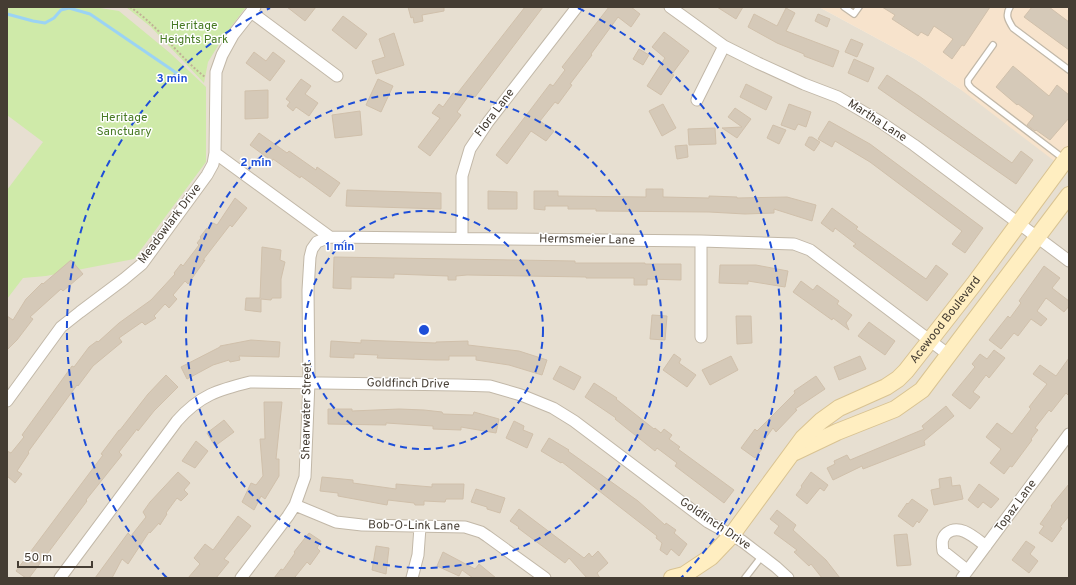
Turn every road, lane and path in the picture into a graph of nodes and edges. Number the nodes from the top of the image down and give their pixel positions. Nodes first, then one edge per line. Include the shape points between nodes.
1 (130, 7) edge
2 (577, 7) edge
3 (670, 7) edge
4 (844, 7) edge
5 (859, 7) edge
6 (1010, 7) edge
7 (253, 9) edge
8 (993, 45) dead end
9 (724, 46) junction
10 (1069, 70) edge
11 (337, 76) dead end
12 (216, 85) junction
13 (697, 100) dead end
14 (215, 153) junction
15 (1067, 157) edge
16 (1069, 195) edge
17 (1018, 223) junction
18 (330, 237) junction
19 (462, 238) junction
20 (1038, 238) junction
21 (701, 241) junction
22 (1069, 261) edge
23 (701, 337) dead end
24 (930, 341) junction
25 (949, 356) junction
26 (309, 382) junction
27 (7, 401) edge
28 (1069, 434) edge
29 (792, 453) junction
30 (295, 504) junction
31 (420, 527) junction
32 (731, 536) junction
33 (986, 546) junction
34 (762, 556) junction
35 (964, 574) edge
36 (60, 578) edge
37 (241, 578) edge
38 (412, 578) edge
39 (545, 578) edge
40 (672, 578) edge
41 (745, 578) edge
42 (788, 578) edge

1 - 12 path via 162,33 194,68
2 - 19 street, Flora Lane via 470,149 462,176
3 - 9 street, Martha Lane
4 - 5 lane via 854,14
6 - 10 lane via 1007,19 1013,28
7 - 11 street
7 - 12 street, Meadowlark Drive via 233,35 222,55 216,72
8 - 15 lane via 968,80 968,84
9 - 13 street
9 - 17 street, Martha Lane via 804,84 838,97 879,121
12 - 14 street, Meadowlark Drive
14 - 18 street
14 - 27 street, Meadowlark Drive via 207,175 142,264 62,327
15 - 17 street, Acewood Boulevard
16 - 20 street, Acewood Boulevard
17 - 20 street, Martha Lane
17 - 24 street, Acewood Boulevard
18 - 19 street, Hermsmeier Lane
18 - 26 street, Shearwater Street via 314,245 310,257
19 - 21 street, Hermsmeier Lane
20 - 22 street, Martha Lane
20 - 25 street, Acewood Boulevard
21 - 23 street
21 - 24 street, Hermsmeier Lane via 794,244 810,250
24 - 25 street, Hermsmeier Lane
24 - 29 street, Acewood Boulevard via 898,379 840,408 821,421
25 - 29 street, Acewood Boulevard via 922,390 909,400
26 - 30 street, Shearwater Street via 305,476
26 - 32 street, Goldfinch Drive via 490,386 542,403 574,421 708,522
26 - 36 street, Goldfinch Drive via 250,382 221,389 189,408
28 - 33 street, Topaz Lane
29 - 32 street, Acewood Boulevard
30 - 31 street, Bob-O-Link Lane via 336,522
30 - 37 street, Shearwater Street
31 - 38 street via 418,555
31 - 39 street, Bob-O-Link Lane via 466,527 481,532
32 - 34 street, Goldfinch Drive
32 - 40 street, Acewood Boulevard via 711,557 684,574
33 - 35 street, Topaz Lane
33 - 35 street via 960,529 951,530 945,535 942,542 943,551
34 - 41 lane
34 - 42 street, Goldfinch Drive

